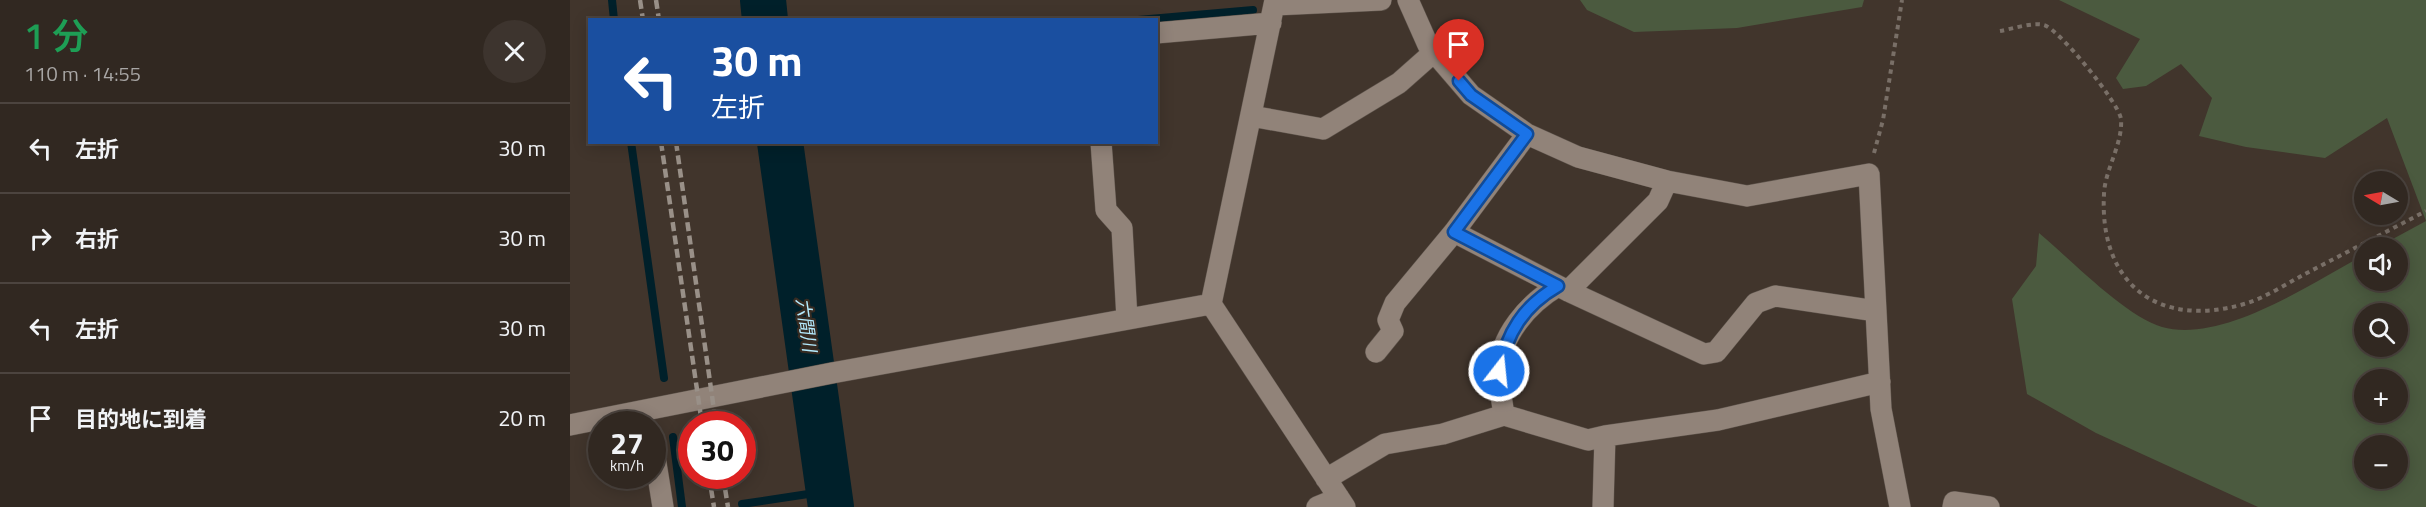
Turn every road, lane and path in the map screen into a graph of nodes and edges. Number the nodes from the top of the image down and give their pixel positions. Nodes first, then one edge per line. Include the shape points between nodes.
1 (1382, 0) edge
2 (1407, 0) edge
3 (1902, 0) edge
4 (1274, 10) edge
5 (2000, 31) dead end
6 (1158, 33) edge
7 (1434, 52) junction
8 (1251, 116) junction
9 (1527, 134) junction
10 (1101, 144) edge
11 (1869, 174) junction
12 (1667, 181) junction
13 (2426, 211) edge
14 (1454, 232) junction
15 (1563, 289) junction
16 (1211, 304) junction
17 (1876, 311) junction
18 (1127, 319) junction
19 (1377, 352) dead end
20 (1880, 382) junction
21 (666, 414) edge
22 (1504, 416) junction
23 (588, 423) edge
24 (570, 425) edge
25 (1605, 436) junction
26 (1326, 479) junction
27 (660, 489) edge
28 (1342, 503) edge
29 (663, 506) edge
30 (1317, 507) edge
31 (1603, 507) edge
32 (1900, 507) edge
33 (1953, 507) edge
34 (1989, 507) edge

1 - 4 street
2 - 7 street
3 - 11 path via 1883,120
4 - 6 street
4 - 8 street
5 - 13 path via 2039,24 2054,30 2103,85 2116,106 2121,121 2105,186 2104,216 2122,276 2152,300 2199,312 2246,304
7 - 8 street via 1399,83 1323,129
7 - 9 street via 1471,95
8 - 16 street
9 - 12 street via 1578,157
9 - 14 street
10 - 18 street via 1106,210 1122,228
11 - 12 street via 1747,196
11 - 17 street
12 - 15 street via 1658,201
14 - 15 street
14 - 19 street via 1395,303 1388,320 1393,331
15 - 17 street via 1704,354 1716,352 1756,303 1775,297
15 - 22 street via 1542,295 1525,310 1504,350 1499,371
16 - 18 street
16 - 26 street
17 - 20 street
18 - 21 street via 786,382
20 - 25 street via 1718,420
20 - 32 street via 1881,409
22 - 25 street via 1588,440
22 - 26 street via 1443,434 1384,444
23 - 24 street
25 - 31 street
26 - 28 street
27 - 29 street
28 - 30 street
33 - 34 street via 1954,502

